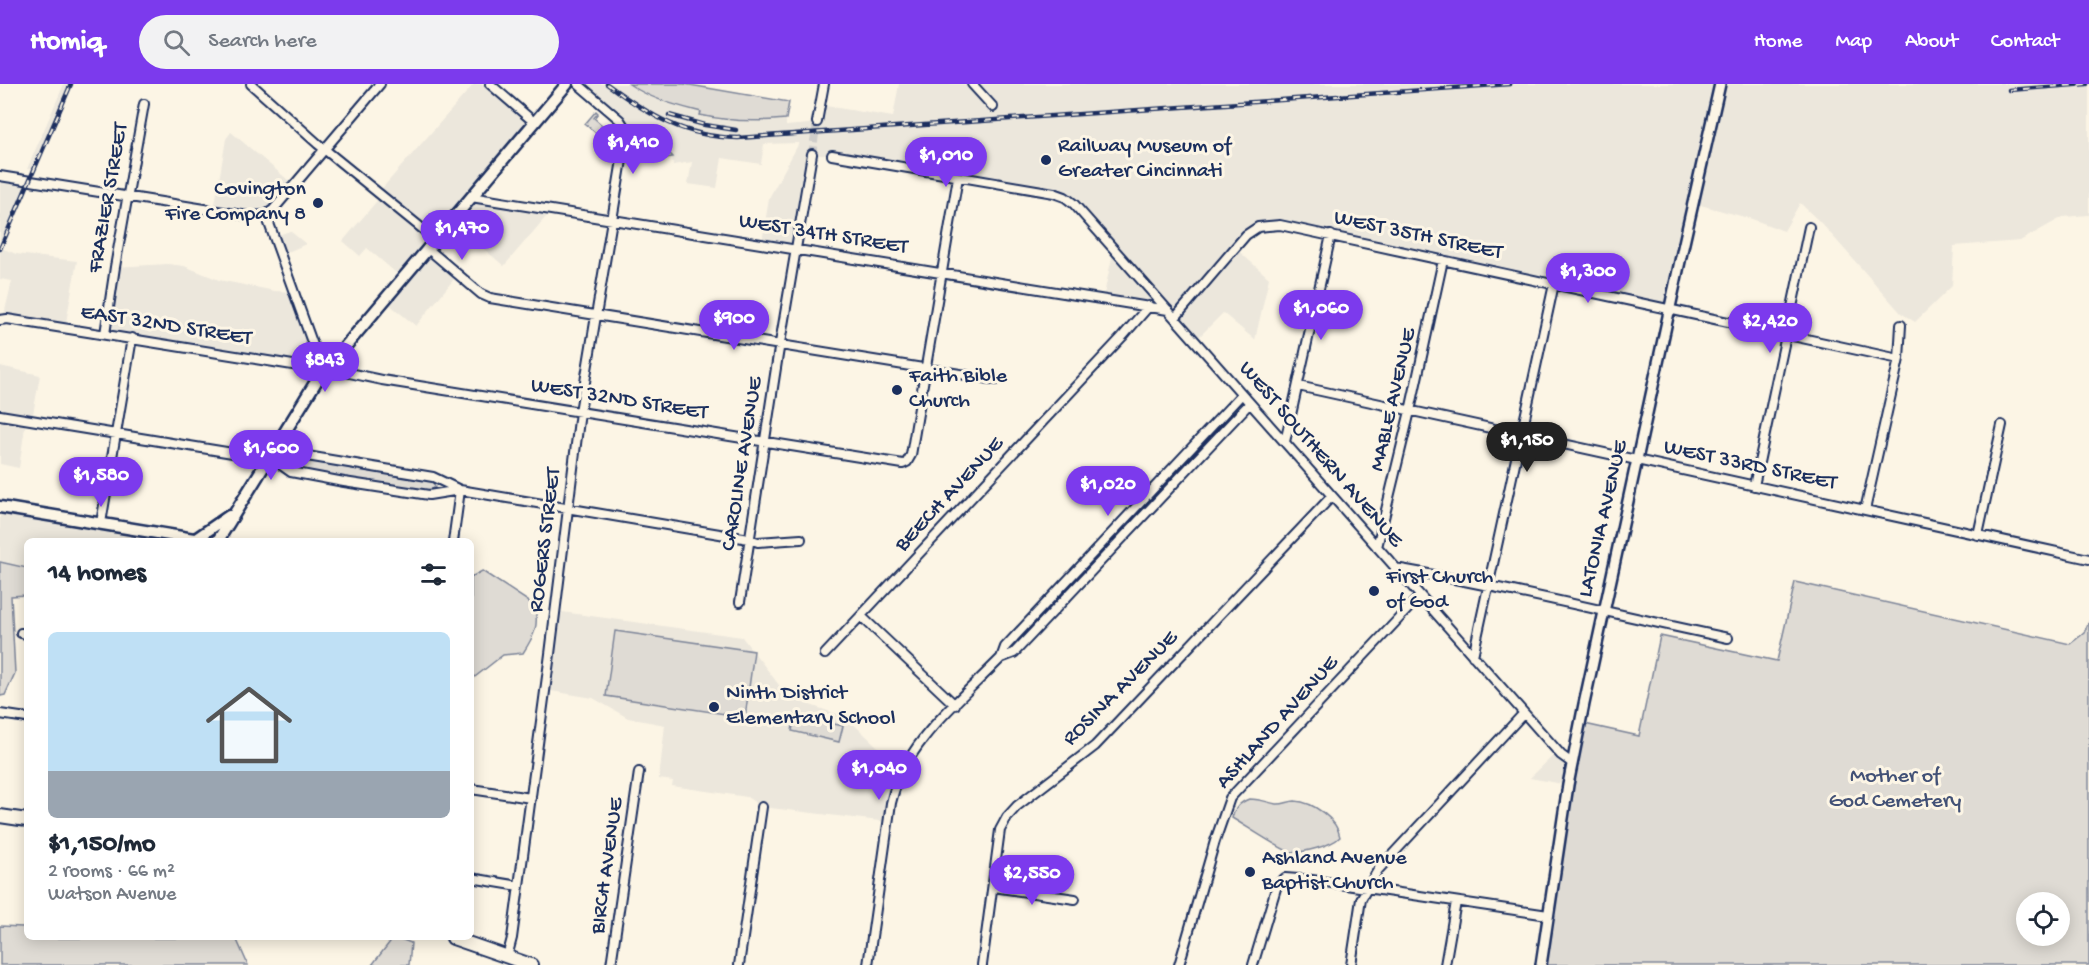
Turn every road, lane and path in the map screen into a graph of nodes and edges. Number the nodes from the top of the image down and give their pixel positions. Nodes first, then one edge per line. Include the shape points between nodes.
1 (251, 84) edge
2 (380, 84) edge
3 (490, 84) edge
4 (567, 84) edge
5 (578, 84) edge
6 (824, 84) edge
7 (972, 84) edge
8 (1720, 84) edge
9 (144, 104) dead end
10 (993, 107) dead end
11 (534, 122) junction
12 (817, 122) tunnel mouth
13 (325, 150) junction
14 (812, 154) tunnel mouth
15 (832, 155) dead end
16 (0, 176) edge
17 (958, 177) junction
18 (128, 195) junction
19 (471, 197) junction
20 (266, 215) junction
21 (613, 221) junction
22 (1809, 227) dead end
23 (1331, 235) junction
24 (431, 244) junction
25 (796, 249) junction
26 (1443, 260) junction
27 (941, 273) junction
28 (1554, 284) junction
29 (1149, 306) junction
30 (1670, 309) junction
31 (1168, 310) junction
32 (596, 315) junction
33 (1175, 318) junction
34 (0, 320) edge
35 (1901, 325) dead end
36 (105, 334) junction
37 (1787, 336) junction
38 (132, 338) junction
39 (779, 346) junction
40 (1899, 359) junction
41 (326, 368) junction
42 (926, 369) junction
43 (998, 380) dead end
44 (1298, 386) junction
45 (1242, 394) junction
46 (1250, 403) junction
47 (1410, 411) junction
48 (580, 412) junction
49 (0, 415) edge
50 (2002, 425) dead end
51 (117, 434) junction
52 (1522, 435) junction
53 (764, 442) junction
54 (1285, 442) junction
55 (270, 457) junction
56 (1638, 460) junction
57 (1754, 486) junction
58 (459, 490) junction
59 (1332, 496) junction
60 (0, 507) edge
61 (569, 508) junction
62 (1865, 510) junction
63 (236, 511) junction
64 (100, 523) junction
65 (1978, 535) junction
66 (197, 538) joint
67 (219, 538) edge
68 (453, 538) edge
69 (749, 539) junction
70 (801, 539) dead end
71 (1377, 547) junction
72 (2089, 559) edge
73 (1395, 568) junction
74 (1489, 585) junction
75 (1420, 596) junction
76 (740, 602) dead end
77 (1604, 612) junction
78 (861, 616) junction
79 (1728, 638) dead end
80 (825, 654) dead end
81 (1473, 656) junction
82 (1001, 658) junction
83 (954, 705) junction
84 (1524, 713) junction
85 (0, 714) edge
86 (24, 718) edge
87 (1572, 763) junction
88 (639, 772) dead end
89 (474, 789) edge
90 (531, 798) junction
91 (762, 807) dead end
92 (0, 816) edge
93 (24, 818) edge
94 (474, 878) edge
95 (519, 886) junction
96 (993, 887) junction
97 (1366, 888) junction
98 (1075, 899) dead end
99 (1456, 902) junction
100 (1548, 915) junction
101 (459, 940) edge
102 (507, 957) junction
103 (531, 965) edge
104 (611, 965) edge
105 (739, 965) edge
106 (868, 965) edge
107 (982, 965) edge
108 (1179, 965) edge
109 (1253, 965) edge
110 (1351, 965) edge
111 (1445, 965) edge
112 (1541, 965) edge

1 - 13 street
2 - 13 street
3 - 11 street
4 - 11 main road
5 - 21 street, ROGERS STREET via 625,128
6 - 12 street
7 - 10 street
8 - 30 street, LATONIA AVENUE
9 - 18 street, FRAZIER STREET
11 - 19 main road
13 - 20 street
13 - 24 street
14 - 25 street, CAROLINE AVENUE
15 - 17 street
16 - 18 street
17 - 27 street
17 - 31 street, WEST SOUTHERN AVENUE via 1065,196
18 - 20 street via 249,216
18 - 36 street, FRAZIER STREET
19 - 21 street, WEST 34TH STREET
19 - 24 main road
20 - 41 street via 318,356
21 - 25 street, WEST 34TH STREET
21 - 32 street, ROGERS STREET
22 - 37 street
23 - 26 street, WEST 35TH STREET
23 - 33 street, WEST 35TH STREET via 1280,225 1258,227 1246,235
23 - 44 street
24 - 32 street via 481,294 490,298
24 - 41 main road
25 - 27 street, WEST 34TH STREET
25 - 39 street, CAROLINE AVENUE
26 - 28 street, WEST 35TH STREET
26 - 47 street, MABLE AVENUE
27 - 29 street, WEST 34TH STREET
27 - 42 street
28 - 30 street, WEST 35TH STREET
28 - 52 street
29 - 31 street, WEST 34TH STREET
29 - 78 street, BEECH AVENUE
30 - 37 street, WEST 35TH STREET
30 - 56 street, LATONIA AVENUE
31 - 33 street, WEST SOUTHERN AVENUE
32 - 39 street
32 - 48 street, ROGERS STREET
33 - 45 street, WEST SOUTHERN AVENUE
34 - 36 street, EAST 32ND STREET
35 - 40 street
36 - 38 street, EAST 32ND STREET
37 - 40 street, WEST 35TH STREET
37 - 57 street
38 - 41 street, EAST 32ND STREET
38 - 51 street
39 - 42 street
39 - 53 street, CAROLINE AVENUE
40 - 62 street
41 - 48 street, WEST 32ND STREET via 382,381
41 - 55 main road
42 - 43 street
42 - 53 street, WEST 32ND STREET via 907,462 896,464
44 - 47 street, WEST 33RD STREET
44 - 54 street
45 - 46 street, WEST SOUTHERN AVENUE
45 - 82 street via 1005,646
46 - 54 street, WEST SOUTHERN AVENUE
46 - 82 street via 1014,653
47 - 52 street, WEST 33RD STREET
47 - 71 street, MABLE AVENUE
48 - 53 street, WEST 32ND STREET
48 - 61 street, ROGERS STREET
49 - 51 street
50 - 65 street
51 - 55 street
51 - 64 street
52 - 56 street, WEST 33RD STREET
52 - 74 street
53 - 69 street, CAROLINE AVENUE
54 - 59 street, WEST SOUTHERN AVENUE
55 - 58 street via 295,454 434,477
55 - 58 street via 291,472 344,482 429,495
55 - 63 main road
56 - 57 street, WEST 33RD STREET
56 - 77 street, LATONIA AVENUE
57 - 62 street, WEST 33RD STREET
58 - 61 street
58 - 68 street
59 - 71 street, WEST SOUTHERN AVENUE
59 - 96 street, ROSINA AVENUE via 1095,746 1007,816 1000,830
60 - 64 main road
61 - 69 street
61 - 90 street, ROGERS STREET
62 - 65 street, WEST 33RD STREET
63 - 66 main road
63 - 67 main road
64 - 66 main road
65 - 72 street, WEST 33RD STREET
69 - 70 street
69 - 76 street, CAROLINE AVENUE
71 - 73 street, WEST SOUTHERN AVENUE
73 - 74 street
73 - 75 street, WEST SOUTHERN AVENUE
74 - 77 street
74 - 81 street
75 - 81 street, WEST SOUTHERN AVENUE
75 - 108 street, ASHLAND AVENUE via 1230,798
77 - 79 street
77 - 87 street, LATONIA AVENUE
78 - 80 street, BEECH AVENUE
78 - 83 street
81 - 84 street, WEST SOUTHERN AVENUE
82 - 83 street
83 - 106 street via 916,748 897,781
84 - 87 street, WEST SOUTHERN AVENUE
84 - 97 street via 1410,833
85 - 86 street
87 - 100 street, LATONIA AVENUE
88 - 104 street, BIRCH AVENUE
89 - 90 street
90 - 95 street, ROGERS STREET
91 - 105 street
92 - 93 main road
94 - 95 street
95 - 102 street, ROGERS STREET
96 - 98 street
96 - 107 street, ROSINA AVENUE
97 - 99 street
97 - 109 street via 1285,878 1277,885
97 - 110 street
99 - 100 street
99 - 111 street
100 - 112 street, LATONIA AVENUE
101 - 102 main road
102 - 103 main road

